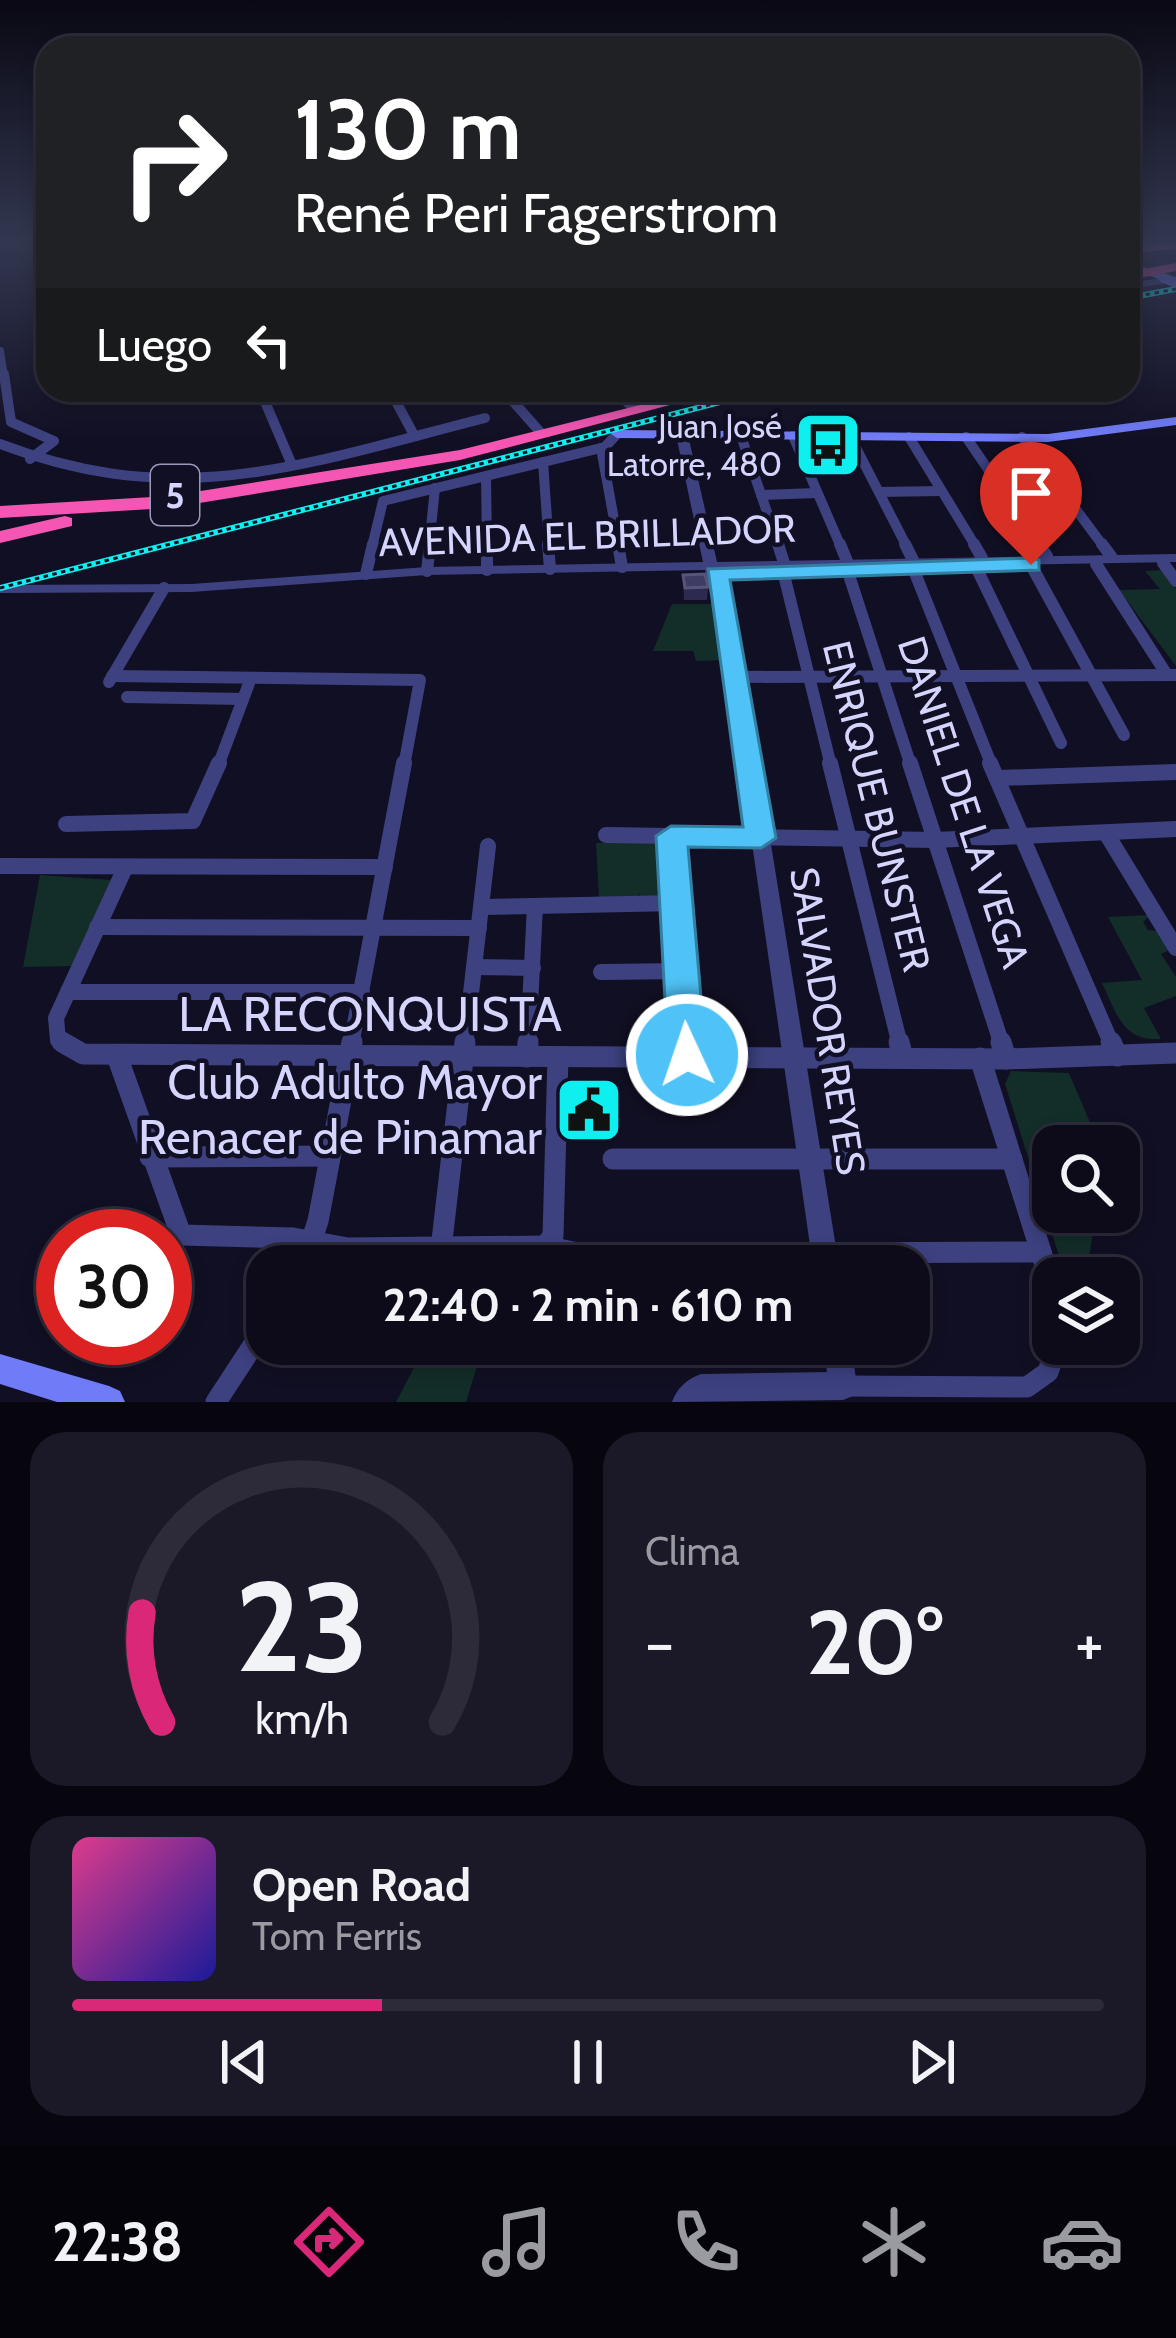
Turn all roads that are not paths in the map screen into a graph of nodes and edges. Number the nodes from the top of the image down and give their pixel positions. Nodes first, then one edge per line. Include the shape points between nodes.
1 (0, 351) edge
2 (265, 402) edge
3 (396, 402) edge
4 (513, 402) edge
5 (627, 402) edge
6 (662, 402) edge
7 (685, 402) edge
8 (635, 409) junction
9 (485, 418) dead end
10 (1176, 421) edge
11 (617, 434) joint
12 (414, 435) junction
13 (540, 435) junction
14 (682, 435) junction
15 (590, 436) junction
16 (741, 436) junction
17 (793, 436) junction
18 (850, 436) junction
19 (909, 436) junction
20 (966, 437) junction
21 (1022, 437) junction
22 (0, 444) edge
23 (31, 459) junction
24 (543, 462) junction
25 (292, 465) junction
26 (485, 476) junction
27 (435, 488) junction
28 (941, 490) junction
29 (879, 492) junction
30 (815, 493) junction
31 (1063, 493) junction
32 (1004, 494) junction
33 (761, 495) junction
34 (197, 499) junction
35 (0, 509) edge
36 (0, 537) edge
37 (1047, 556) junction
38 (1170, 559) edge
39 (1103, 560) junction
40 (979, 562) junction
41 (913, 564) junction
42 (847, 565) junction
43 (1031, 565) junction
44 (784, 567) junction
45 (550, 568) junction
46 (716, 569) junction
47 (487, 570) junction
48 (622, 571) junction
49 (427, 572) junction
50 (366, 574) junction
51 (1176, 581) edge
52 (164, 588) junction
53 (0, 589) edge
54 (812, 675) junction
55 (882, 675) junction
56 (1093, 675) junction
57 (1172, 675) edge
58 (958, 676) junction
59 (1029, 676) junction
60 (251, 677) junction
61 (736, 677) junction
62 (128, 697) dead end
63 (243, 699) junction
64 (1124, 735) dead end
65 (1061, 743) dead end
66 (1176, 772) edge
67 (999, 778) junction
68 (66, 824) dead end
69 (1176, 829) edge
70 (1106, 832) junction
71 (606, 835) dead end
72 (671, 836) junction
73 (1020, 837) junction
74 (761, 838) junction
75 (852, 839) junction
76 (935, 840) junction
77 (488, 846) dead end
78 (0, 866) edge
79 (385, 867) junction
80 (125, 868) junction
81 (676, 903) junction
82 (535, 906) junction
83 (481, 917) junction
84 (98, 927) junction
85 (374, 929) junction
86 (1176, 948) edge
87 (475, 967) junction
88 (533, 968) junction
89 (683, 971) junction
90 (601, 972) dead end
91 (68, 992) junction
92 (362, 992) junction
93 (1176, 1053) edge
94 (687, 1055) junction
95 (117, 1056) junction
96 (1117, 1056) junction
97 (350, 1057) junction
98 (464, 1057) junction
99 (527, 1057) junction
100 (558, 1057) junction
101 (795, 1057) junction
102 (904, 1058) junction
103 (980, 1058) junction
104 (1006, 1059) junction
105 (330, 1156) junction
106 (150, 1157) junction
107 (613, 1159) dead end
108 (809, 1159) junction
109 (1012, 1160) junction
110 (313, 1242) junction
111 (312, 1245) edge
112 (368, 1245) edge
113 (441, 1245) edge
114 (545, 1245) edge
115 (823, 1245) edge
116 (1041, 1252) junction
117 (930, 1256) edge
118 (1043, 1257) edge
119 (246, 1356) edge
120 (840, 1365) edge
121 (1050, 1365) edge
122 (0, 1369) edge
123 (843, 1386) junction
124 (717, 1395) edge
125 (109, 1402) edge
126 (216, 1402) edge
127 (686, 1402) edge

1 - 23 street via 11,422 54,441
2 - 25 street
3 - 12 street
4 - 13 street
5 - 8 street
6 - 8 highway, 5
7 - 15 highway
8 - 13 highway, 5
9 - 12 street
10 - 21 main road
11 - 14 main road
11 - 15 highway
12 - 25 street
13 - 15 highway
13 - 34 highway, 5
13 - 35 highway, 5 via 178,495
14 - 16 main road
14 - 46 street, SALVADOR REYES
15 - 24 street
15 - 48 street
16 - 17 main road
16 - 33 street, ENRIQUE BUNSTER
17 - 18 main road
17 - 30 street, DANIEL DE LA VEGA
18 - 19 main road
18 - 29 street
19 - 20 main road
19 - 28 street
20 - 21 main road
20 - 32 street
21 - 31 street
22 - 23 street
23 - 25 street via 83,476 144,482
24 - 26 street
24 - 45 street
26 - 27 street
26 - 47 street
27 - 49 street
27 - 50 street via 383,501
28 - 29 street
28 - 40 street
29 - 41 street
30 - 33 street
30 - 42 street, DANIEL DE LA VEGA
31 - 32 street
31 - 39 street
32 - 37 street
33 - 44 street, ENRIQUE BUNSTER
34 - 35 highway, 5
34 - 36 highway
37 - 39 street, AVENIDA EL BRILLADOR
37 - 40 street, AVENIDA EL BRILLADOR
38 - 39 street, AVENIDA EL BRILLADOR
38 - 51 street
39 - 43 street, AVENIDA EL BRILLADOR
39 - 57 street
40 - 41 street, AVENIDA EL BRILLADOR
40 - 43 street, AVENIDA EL BRILLADOR
40 - 59 street
41 - 42 street, AVENIDA EL BRILLADOR
41 - 58 street
42 - 44 street, AVENIDA EL BRILLADOR
42 - 55 street, DANIEL DE LA VEGA
43 - 56 street
44 - 46 street, AVENIDA EL BRILLADOR
44 - 54 street, ENRIQUE BUNSTER
45 - 47 street, AVENIDA EL BRILLADOR
45 - 48 street, AVENIDA EL BRILLADOR
46 - 48 street, AVENIDA EL BRILLADOR
46 - 61 street, SALVADOR REYES
47 - 49 street, AVENIDA EL BRILLADOR
49 - 50 street, AVENIDA EL BRILLADOR
50 - 52 street, AVENIDA EL BRILLADOR
52 - 53 street, AVENIDA EL BRILLADOR
52 - 60 street via 110,680
54 - 55 street
54 - 61 street
54 - 75 street, ENRIQUE BUNSTER
55 - 58 street
55 - 76 street, DANIEL DE LA VEGA
56 - 57 street
56 - 59 street
56 - 64 street
58 - 59 street
58 - 67 street
59 - 65 street
60 - 63 street
60 - 79 street via 420,680
61 - 74 street, SALVADOR REYES
62 - 63 street
63 - 68 street via 193,820
66 - 67 street
67 - 73 street
69 - 70 street
70 - 73 street
70 - 86 street
71 - 72 street
72 - 74 street
72 - 81 street
73 - 76 street
73 - 96 street
74 - 75 street
74 - 101 street, SALVADOR REYES
75 - 76 street
75 - 102 street, ENRIQUE BUNSTER
76 - 104 street, DANIEL DE LA VEGA
77 - 83 street
78 - 80 street
79 - 80 street
79 - 85 street
80 - 84 street
81 - 82 street
81 - 89 street
82 - 83 street
82 - 88 street
83 - 85 street
83 - 87 street
84 - 85 street
84 - 91 street
85 - 92 street
87 - 88 street
87 - 98 street
88 - 99 street
89 - 90 street
89 - 94 street
91 - 92 street
91 - 95 street, LA RECONQUISTA via 55,1026 68,1049
92 - 97 street
93 - 96 street, LA RECONQUISTA
94 - 100 street, LA RECONQUISTA
94 - 101 street, LA RECONQUISTA
95 - 97 street, LA RECONQUISTA
95 - 106 street
96 - 104 street, LA RECONQUISTA
97 - 98 street, LA RECONQUISTA
97 - 105 street
98 - 99 street, LA RECONQUISTA
98 - 113 street
99 - 100 street, LA RECONQUISTA
100 - 114 street via 554,1224
101 - 102 street, LA RECONQUISTA
101 - 108 street, SALVADOR REYES
102 - 103 street, LA RECONQUISTA
103 - 104 street, LA RECONQUISTA
103 - 109 street
105 - 106 street
105 - 110 street
106 - 110 street via 181,1234
107 - 108 street
108 - 109 street
108 - 115 street, SALVADOR REYES
109 - 116 street
110 - 111 street
110 - 112 street
116 - 117 street
116 - 118 street
119 - 126 street
120 - 123 street
121 - 123 street via 1027,1387
122 - 125 main road
123 - 124 street
124 - 127 street via 701,1388

